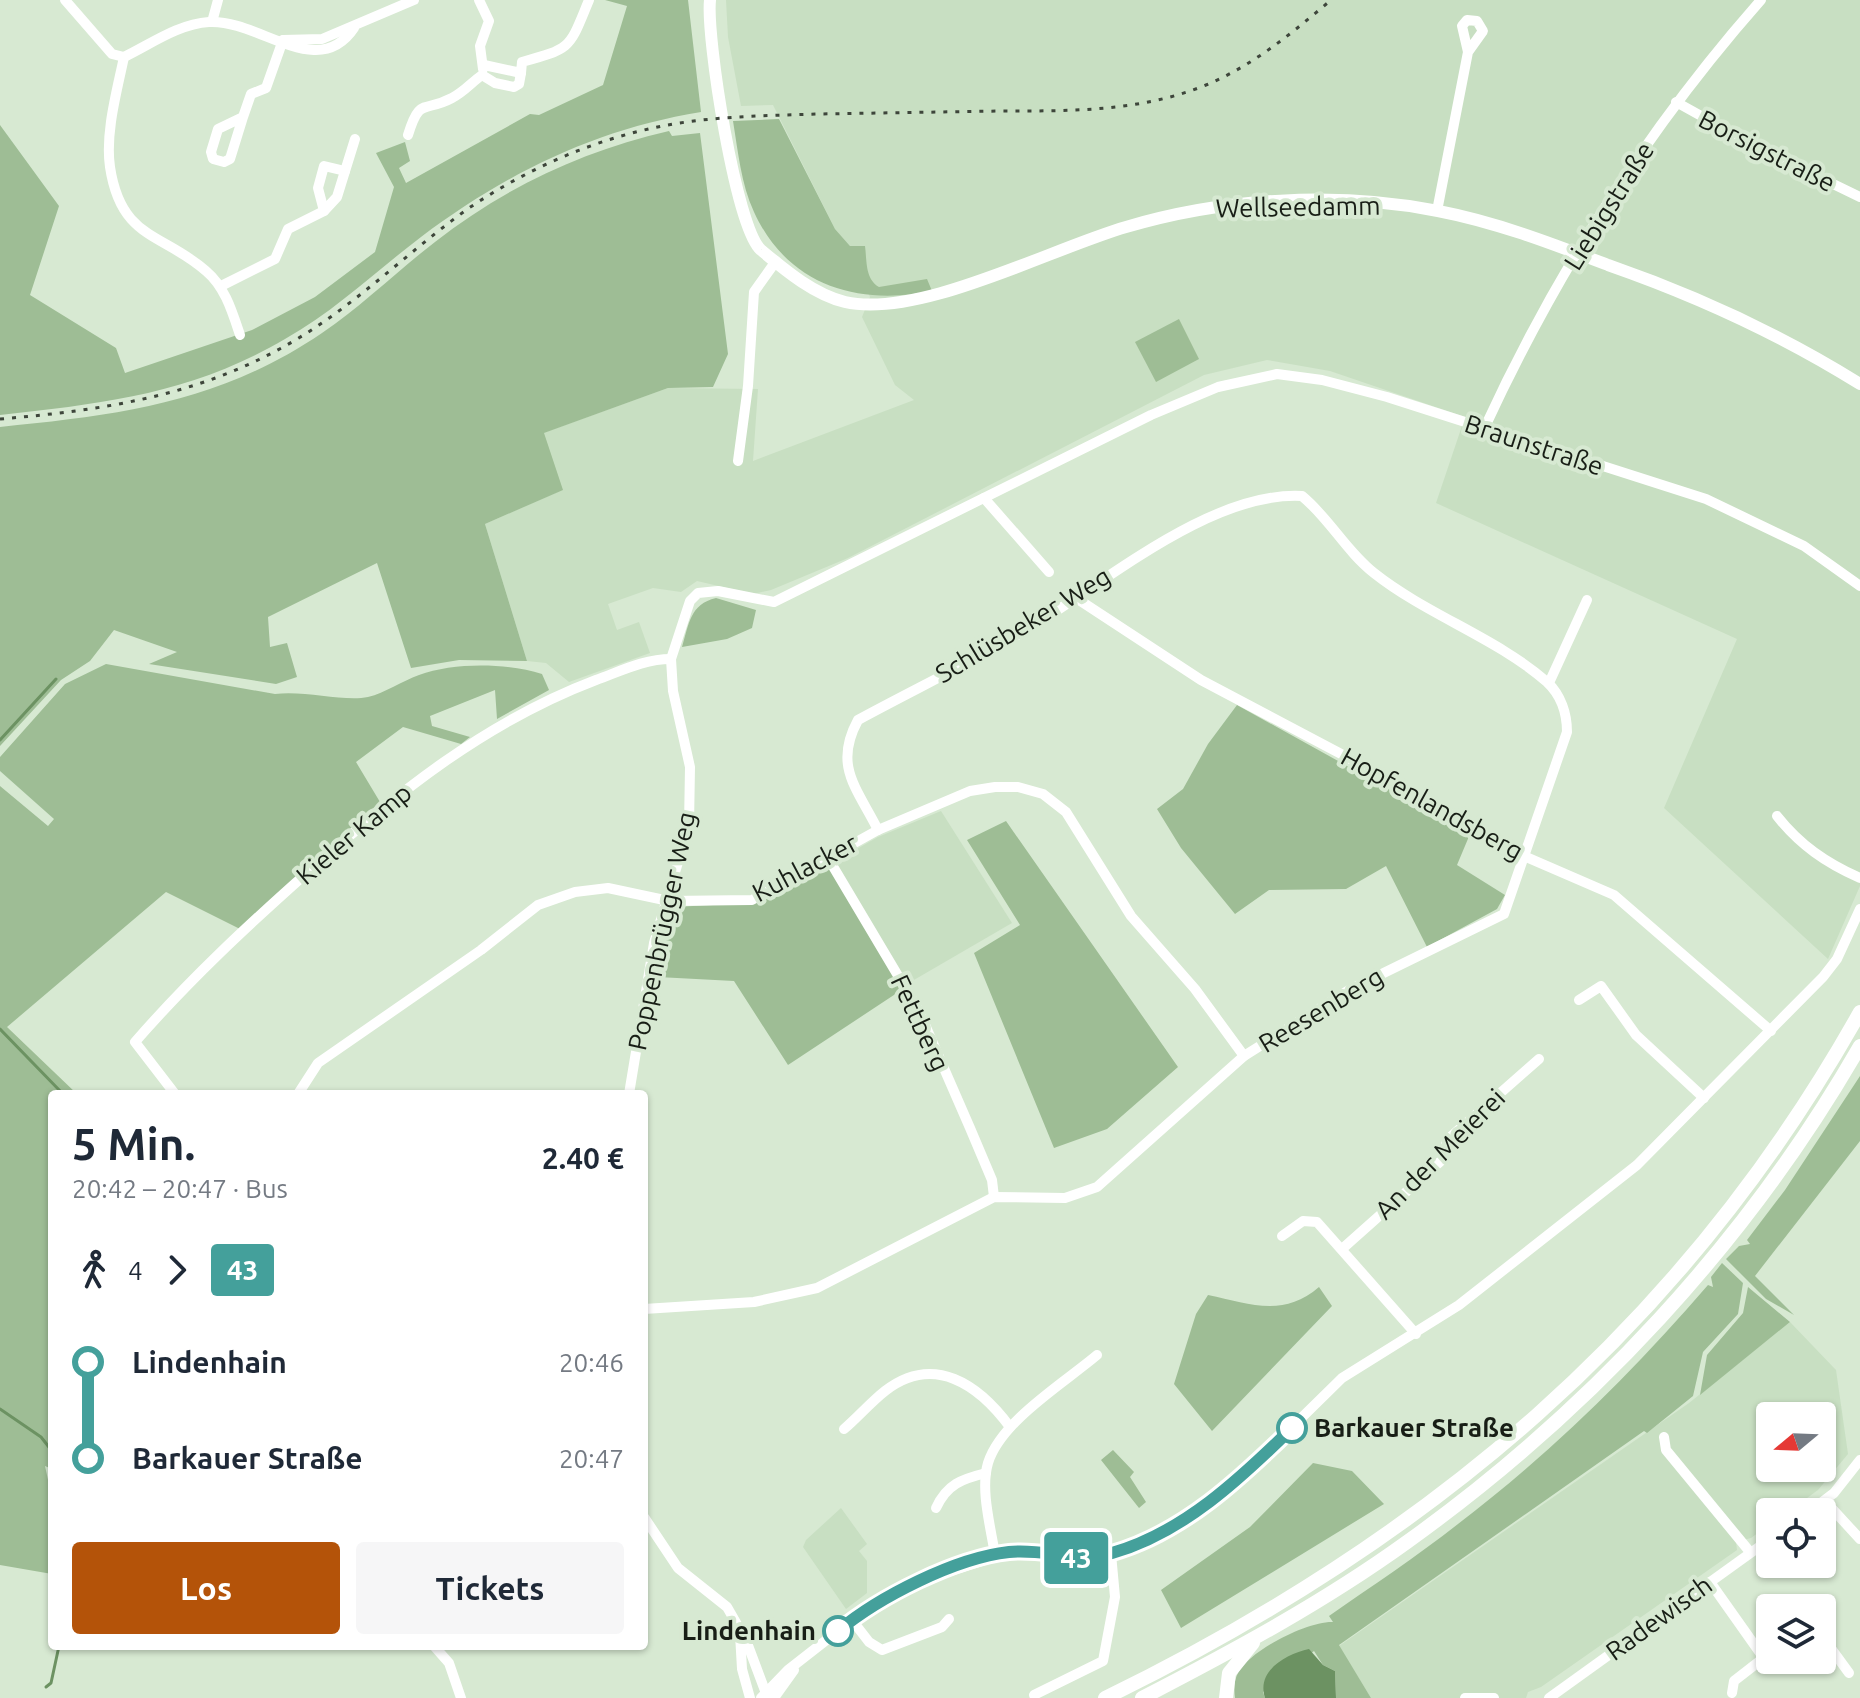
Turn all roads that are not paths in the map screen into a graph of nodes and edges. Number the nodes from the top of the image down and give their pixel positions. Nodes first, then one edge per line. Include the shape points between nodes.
1 (65, 0) edge
2 (218, 0) edge
3 (414, 0) edge
4 (479, 0) edge
5 (589, 0) edge
6 (1761, 0) edge
7 (708, 3) edge
8 (394, 4) edge
9 (212, 22) junction
10 (283, 40) junction
11 (1468, 52) dead end
12 (124, 57) junction
13 (483, 70) junction
14 (1676, 102) junction
15 (243, 117) dead end
16 (408, 135) dead end
17 (355, 139) dead end
18 (345, 171) junction
19 (1860, 197) edge
20 (324, 211) junction
21 (1437, 211) junction
22 (1577, 253) junction
23 (772, 257) junction
24 (221, 286) junction
25 (240, 335) dead end
26 (1860, 384) edge
27 (1484, 429) junction
28 (738, 461) dead end
29 (984, 498) junction
30 (1049, 572) dead end
31 (1860, 586) edge
32 (707, 591) joint
33 (1076, 598) junction
34 (1587, 600) dead end
35 (671, 659) junction
36 (1549, 683) junction
37 (1777, 816) dead end
38 (878, 830) junction
39 (1524, 856) junction
40 (828, 858) junction
41 (1860, 878) edge
42 (669, 901) junction
43 (1860, 909) edge
44 (1579, 1000) dead end
45 (1860, 1012) edge
46 (1771, 1031) junction
47 (1860, 1046) edge
48 (1244, 1056) junction
49 (1539, 1059) dead end
50 (172, 1090) edge
51 (301, 1090) edge
52 (630, 1090) edge
53 (1704, 1098) junction
54 (994, 1197) junction
55 (1282, 1236) dead end
56 (1342, 1249) junction
57 (648, 1309) edge
58 (1416, 1334) junction
59 (1097, 1355) dead end
60 (1010, 1427) junction
61 (844, 1429) dead end
62 (1664, 1437) dead end
63 (1860, 1460) edge
64 (986, 1473) junction
65 (1828, 1498) edge
66 (936, 1508) dead end
67 (1836, 1513) edge
68 (648, 1523) edge
69 (1860, 1539) edge
70 (1756, 1548) edge
71 (1750, 1552) junction
72 (1111, 1554) junction
73 (995, 1555) junction
74 (1710, 1582) junction
75 (949, 1619) dead end
76 (852, 1620) junction
77 (739, 1628) junction
78 (1261, 1634) junction
79 (1756, 1642) edge
80 (438, 1650) edge
81 (1836, 1655) edge
82 (1756, 1663) edge
83 (1849, 1673) dead end
84 (1732, 1693) dead end
85 (1034, 1695) dead end
86 (767, 1696) edge
87 (461, 1698) edge
88 (750, 1698) edge
89 (1105, 1698) edge
90 (1142, 1698) edge
91 (1226, 1698) edge
92 (1465, 1698) edge
93 (1494, 1698) edge
94 (1549, 1698) edge

1 - 12 street via 112,54
2 - 9 street
3 - 8 street
4 - 13 street via 489,21 480,46
5 - 13 street via 572,41 563,50 522,62 519,84 495,83
6 - 14 street, Liebigstraße
7 - 23 main road, Wellseedamm via 733,175 746,217
8 - 10 street via 323,51 300,51
9 - 10 street via 237,24
9 - 12 street via 188,24
10 - 15 street via 266,88 251,94
11 - 21 street
12 - 24 street via 110,164 115,189 128,215 150,237
13 - 16 street via 461,94 415,113
14 - 19 street, Borsigstraße
14 - 22 street, Liebigstraße
17 - 18 street
18 - 20 street via 337,197
18 - 20 street via 324,166 318,188
20 - 24 street via 288,229 275,259
21 - 22 main road, Wellseedamm
21 - 23 main road, Wellseedamm via 1336,201 1190,211 1097,236 898,304 833,298
22 - 26 main road, Wellseedamm via 1726,311
22 - 27 street, Liebigstraße
23 - 28 street via 753,297
24 - 25 street
27 - 29 street, Braunstraße via 1322,380 1277,374 1247,378 1190,398
27 - 31 street, Braunstraße via 1718,504 1804,546
29 - 30 street
29 - 32 street, Braunstraße via 774,602
32 - 35 street, Poppenbrügger Weg via 690,601
33 - 36 street, Schlüsbeker Weg via 1178,532 1250,505 1302,496 1380,578
33 - 38 street, Schlüsbeker Weg via 858,720 846,741 846,765
33 - 39 street, Hopfenlandsberg via 1201,680
34 - 36 street
35 - 42 street, Poppenbrügger Weg via 690,767 691,805
35 - 50 street, Kieler Kamp via 646,661 516,715 446,758 360,826 216,953 135,1042
36 - 39 street, Reesenberg via 1567,718 1567,732
37 - 41 street via 1819,858
38 - 40 street, Kuhlacker
38 - 48 street, Kuhlacker via 970,791 1018,787 1043,794 1066,812 1131,916
39 - 46 street, Hopfenlandsberg via 1614,895
39 - 48 street, Reesenberg via 1504,914 1349,990
40 - 42 street, Kuhlacker via 752,900
40 - 54 street, Fettberg via 919,1011 992,1180
42 - 51 street, Kuhlacker via 608,888 538,905 318,1063
42 - 52 street, Poppenbrügger Weg via 649,965
43 - 46 street via 1837,959
44 - 53 street via 1601,986 1636,1035
45 - 89 highway via 1792,1125 1707,1239 1612,1346 1549,1406 1439,1499 1322,1579
46 - 53 street
47 - 78 highway via 1749,1210 1618,1362 1531,1444 1438,1519
48 - 54 street, Reesenberg via 1097,1187 1065,1198
49 - 56 street, An der Meierei via 1447,1140 1442,1160
53 - 58 street via 1637,1165
54 - 57 street, Reesenberg via 817,1288 754,1302
55 - 56 street via 1303,1221 1317,1222
56 - 58 street
58 - 72 street via 1342,1378 1231,1487 1161,1532
59 - 60 street
60 - 61 street via 974,1387 940,1373 901,1381
60 - 64 street
62 - 71 street via 1666,1450
63 - 65 street
64 - 66 street via 945,1489
64 - 73 street
67 - 69 street
68 - 77 street via 678,1568 721,1599
70 - 71 street, Radewisch
71 - 74 street, Radewisch
72 - 73 street
72 - 85 street via 1115,1597 1103,1661
73 - 76 street via 904,1586
74 - 79 street
74 - 94 street, Radewisch
75 - 76 street via 942,1627 882,1650
76 - 86 street
77 - 86 street
77 - 88 street
78 - 90 highway
78 - 91 highway via 1233,1666
80 - 87 street via 449,1663
81 - 83 street
82 - 84 street via 1734,1681
92 - 93 street

